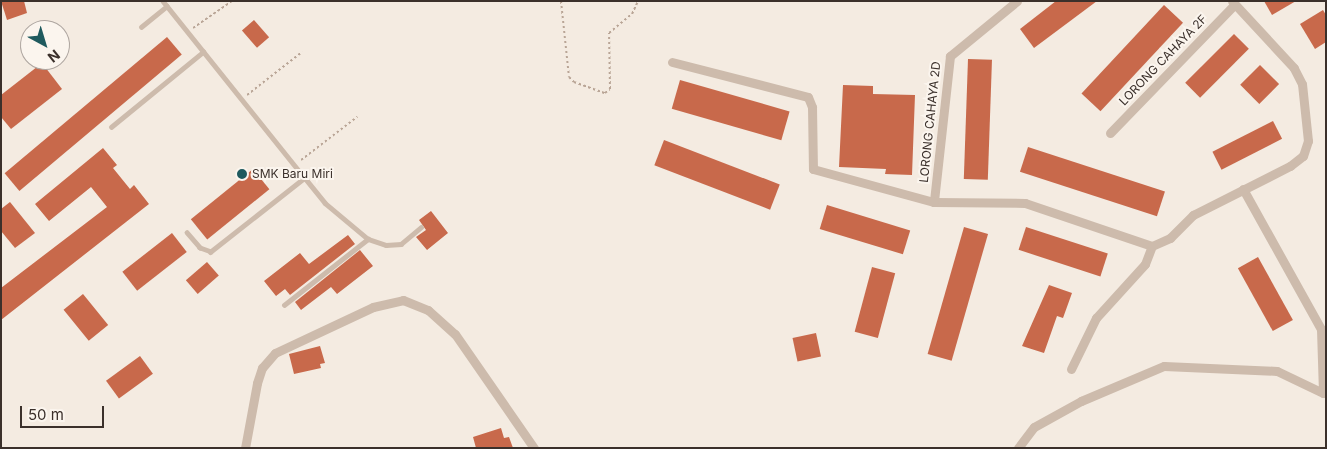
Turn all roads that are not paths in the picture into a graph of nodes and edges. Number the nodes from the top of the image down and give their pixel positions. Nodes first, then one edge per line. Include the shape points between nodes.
1 (163, 1) edge
2 (1017, 1) edge
3 (1233, 3) edge
4 (167, 6) junction
5 (141, 27) dead end
6 (203, 52) junction
7 (672, 62) dead end
8 (111, 127) dead end
9 (1110, 132) dead end
10 (305, 178) junction
11 (1243, 189) junction
12 (934, 202) junction
13 (421, 227) dead end
14 (187, 233) dead end
15 (368, 239) junction
16 (1152, 246) junction
17 (284, 305) dead end
18 (1071, 370) dead end
19 (1324, 394) edge
20 (245, 448) edge
21 (534, 448) edge
22 (1018, 448) edge

1 - 4 lane
2 - 12 street, LORONG CAHAYA 2D via 950,56
3 - 9 street, LORONG CAHAYA 2F
3 - 11 street via 1294,68 1302,84 1308,141 1303,156 1290,166
4 - 5 lane
4 - 6 lane
6 - 8 lane
6 - 10 lane
7 - 12 street via 808,97 812,106 813,169
10 - 14 lane via 211,252 200,248
10 - 15 lane via 325,203
11 - 16 street via 1193,215 1170,238
11 - 19 street via 1321,329
12 - 16 street, LORONG CAHAYA 2D via 1025,203
13 - 15 lane via 401,244 386,245
15 - 17 lane
16 - 18 street via 1144,264 1096,318
19 - 22 street via 1277,371 1164,366 1082,401 1034,426
20 - 21 street via 257,383 262,368 275,353 373,306 404,300 428,310 455,334

